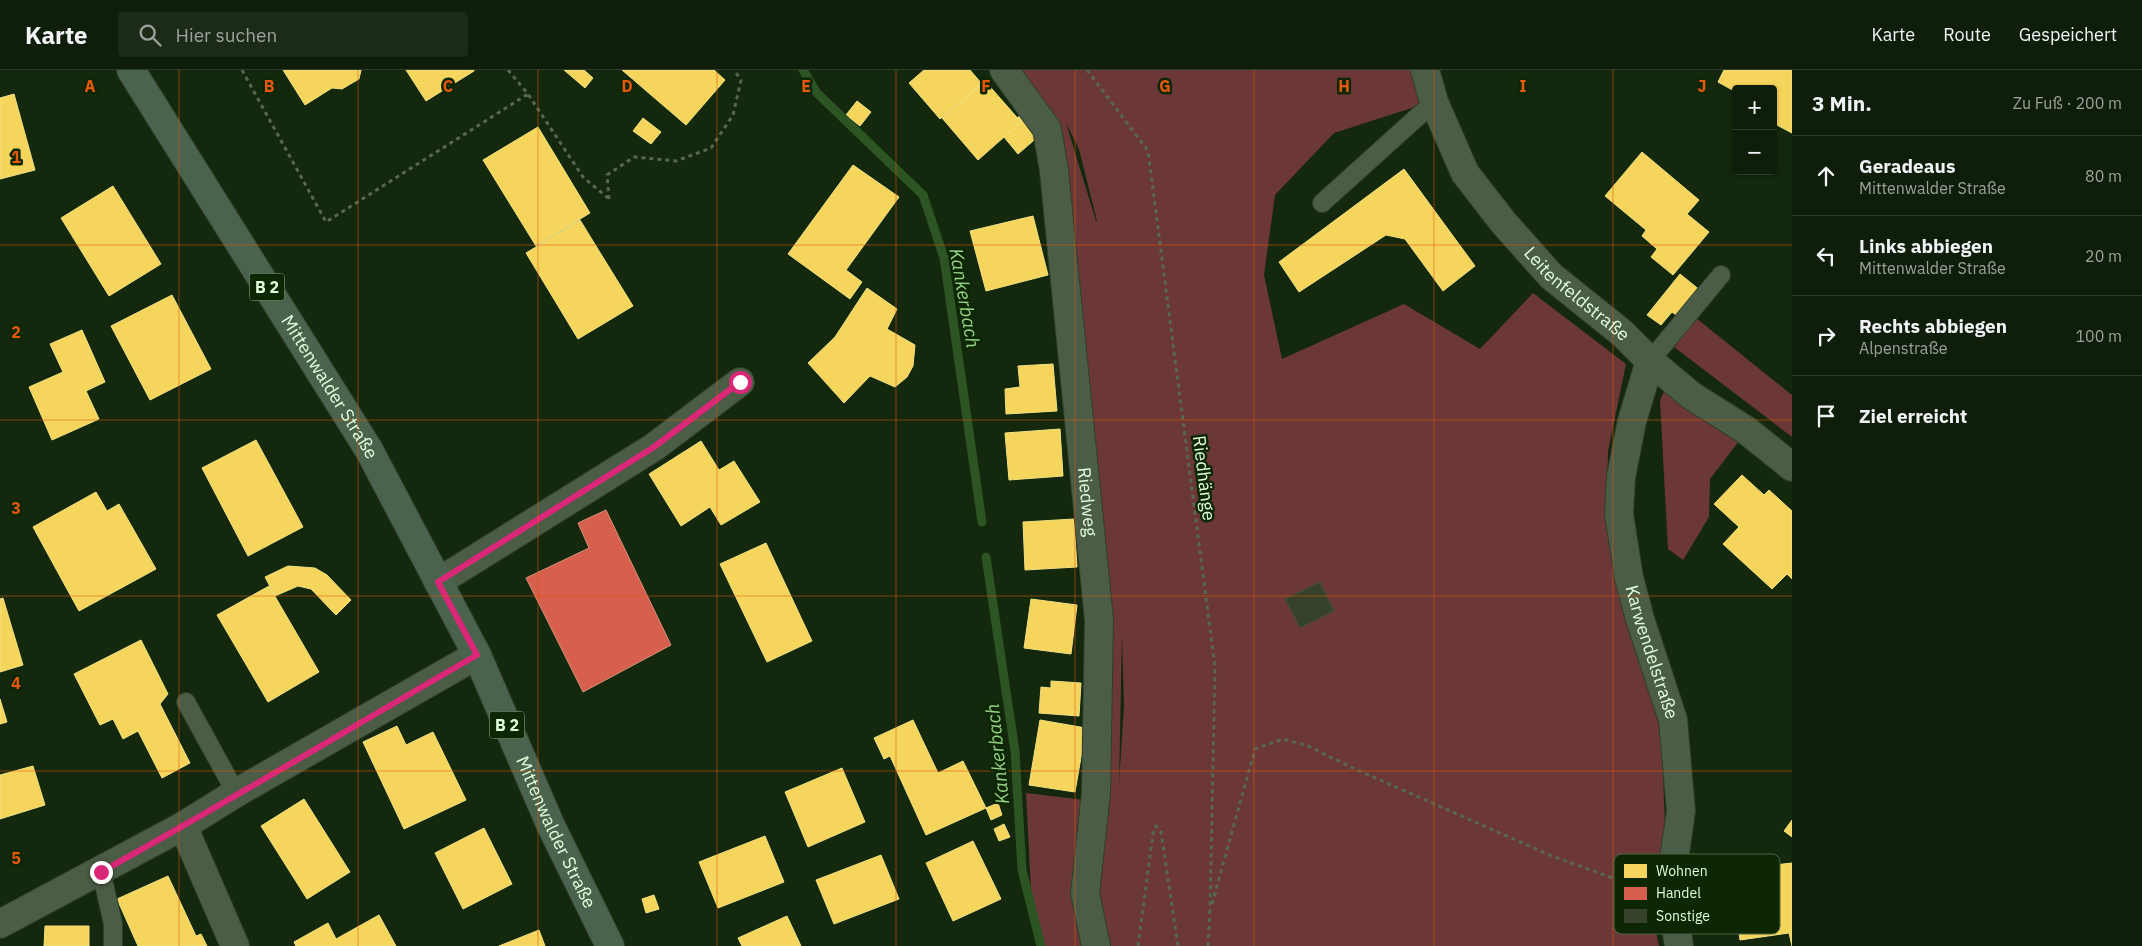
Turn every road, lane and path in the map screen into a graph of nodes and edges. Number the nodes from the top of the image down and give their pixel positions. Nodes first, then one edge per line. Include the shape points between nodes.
1 (130, 70) edge
2 (242, 70) edge
3 (508, 70) edge
4 (734, 70) edge
5 (1004, 70) edge
6 (1087, 70) edge
7 (1425, 70) edge
8 (528, 94) junction
9 (1434, 102) junction
10 (1322, 203) dead end
11 (1721, 275) dead end
12 (1650, 361) junction
13 (740, 382) dead end
14 (1792, 467) edge
15 (438, 582) junction
16 (477, 655) junction
17 (186, 702) dead end
18 (236, 793) junction
19 (183, 826) junction
20 (1675, 854) edge
21 (101, 872) junction
22 (1614, 879) edge
23 (1210, 910) junction
24 (0, 924) edge
25 (113, 946) edge
26 (235, 946) edge
27 (610, 946) edge
28 (1096, 946) edge
29 (1138, 946) edge
30 (1178, 946) edge
31 (1208, 946) edge

1 - 15 main road, Mittenwalder Straße / B 2 via 369,450
2 - 8 path via 326,222
3 - 8 path
4 - 8 path via 741,80 733,115 711,148 676,161 634,157 607,174 609,199 582,177
5 - 28 street, Riedweg via 1047,129 1054,171 1099,620 1096,793 1085,893
6 - 23 path, Riedhänge via 1148,151 1215,667
7 - 9 street, Leitenfeldstraße
9 - 10 lane
9 - 12 street, Leitenfeldstraße via 1465,173 1503,222 1550,276 1622,333
11 - 12 lane
12 - 14 street, Leitenfeldstraße via 1692,396 1746,430
12 - 20 street, Karwendelstraße via 1620,477 1619,514 1629,578 1673,720 1681,811
13 - 15 street via 654,447
15 - 16 main road, Mittenwalder Straße / B 2
16 - 18 street
16 - 27 main road, Mittenwalder Straße / B 2 via 551,826
17 - 18 lane
18 - 19 street
19 - 21 street
19 - 26 street
21 - 24 street
21 - 25 lane via 113,924
22 - 23 path via 1552,856 1308,746 1283,739 1255,749
23 - 31 path
29 - 30 path via 1156,826 1161,832

